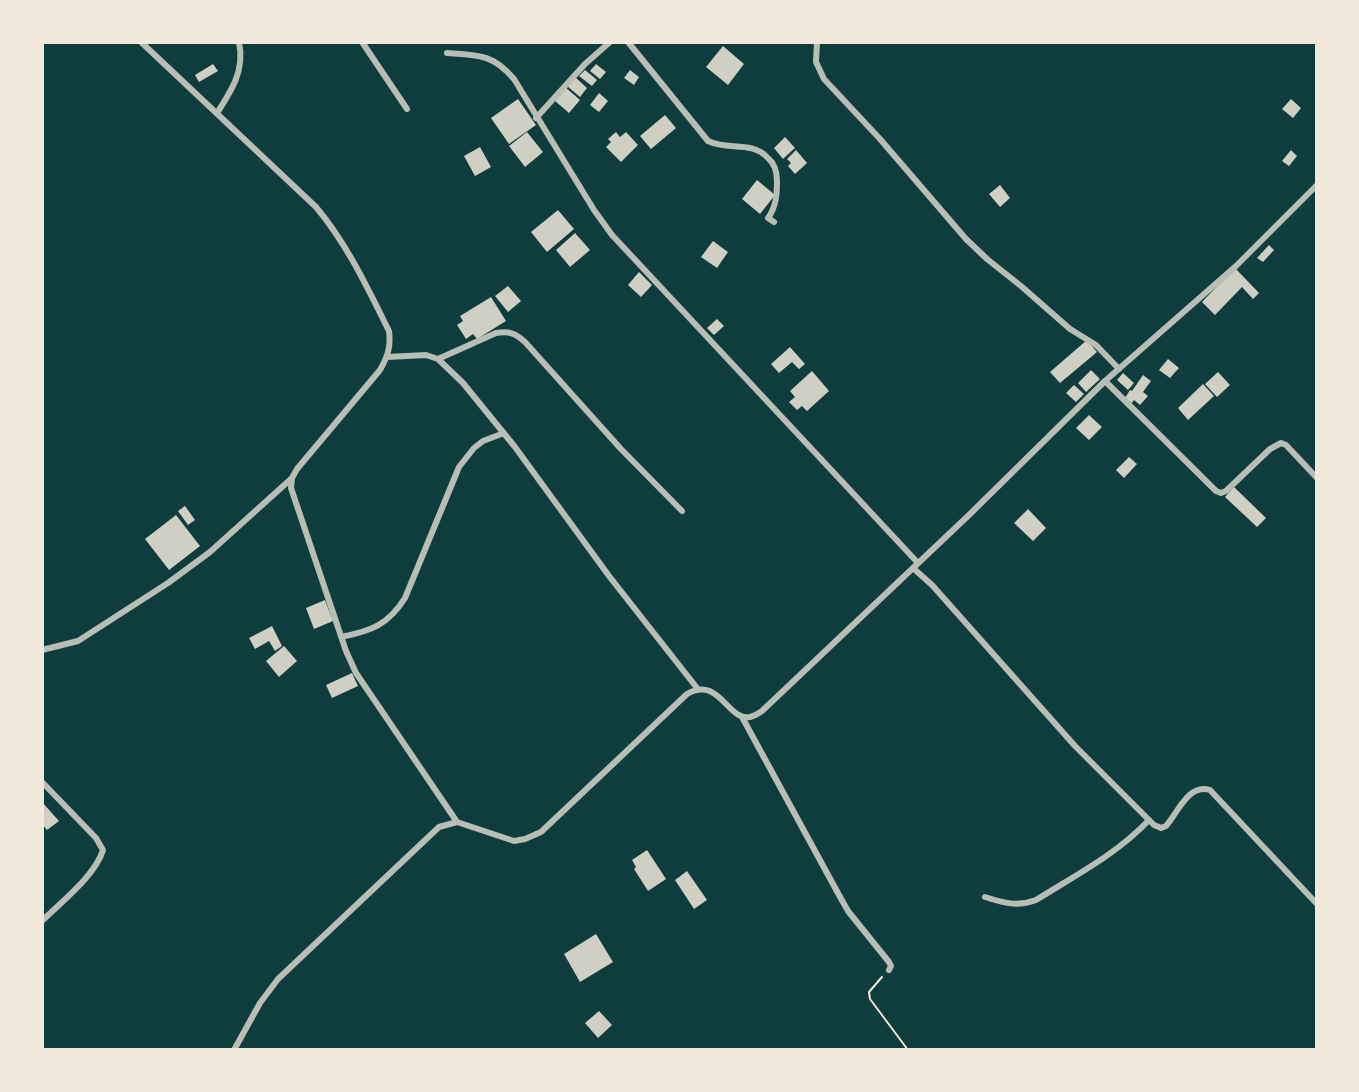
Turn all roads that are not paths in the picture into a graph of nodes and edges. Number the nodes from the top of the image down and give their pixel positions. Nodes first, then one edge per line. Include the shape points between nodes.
1 (141, 42) edge
2 (239, 42) edge
3 (362, 42) edge
4 (610, 42) edge
5 (628, 42) edge
6 (817, 42) edge
7 (447, 53) dead end
8 (407, 109) dead end
9 (217, 113) junction
10 (536, 118) junction
11 (1317, 185) edge
12 (774, 222) dead end
13 (387, 357) junction
14 (438, 359) junction
15 (1119, 369) junction
16 (1105, 381) junction
17 (504, 433) junction
18 (292, 478) junction
19 (1317, 478) edge
20 (682, 511) dead end
21 (916, 566) junction
22 (341, 637) junction
23 (42, 650) edge
24 (697, 688) junction
25 (742, 717) junction
26 (42, 782) edge
27 (1149, 820) junction
28 (457, 822) junction
29 (985, 897) dead end
30 (1317, 904) edge
31 (42, 921) edge
32 (889, 970) road end
33 (234, 1050) edge

1 - 9 street
2 - 9 street via 241,66
3 - 8 street
4 - 10 street
5 - 12 street via 708,141 756,148 774,164 776,202 768,218
6 - 15 street via 816,62 824,79 966,239
7 - 10 street via 496,61 514,79
9 - 13 street via 332,226 389,331
10 - 21 street via 612,235
11 - 15 street via 1236,266
13 - 14 street
13 - 18 street
14 - 17 street
14 - 20 street via 496,333 516,334
15 - 16 street
16 - 19 street via 1216,491 1226,491 1281,443
16 - 21 street
17 - 22 street via 483,441 459,467 396,611 373,629
17 - 24 street
18 - 22 street via 294,500
18 - 23 street via 168,583 78,641
21 - 25 street via 762,711
21 - 27 street
22 - 28 street via 369,694
24 - 25 street via 708,690
24 - 28 street via 541,832 514,841
25 - 32 street via 848,911 889,962
26 - 31 street via 103,850 100,861
27 - 29 street via 1116,851 1036,900 1014,905
27 - 30 street via 1161,828 1193,790 1210,790
28 - 33 street via 439,827 278,979

